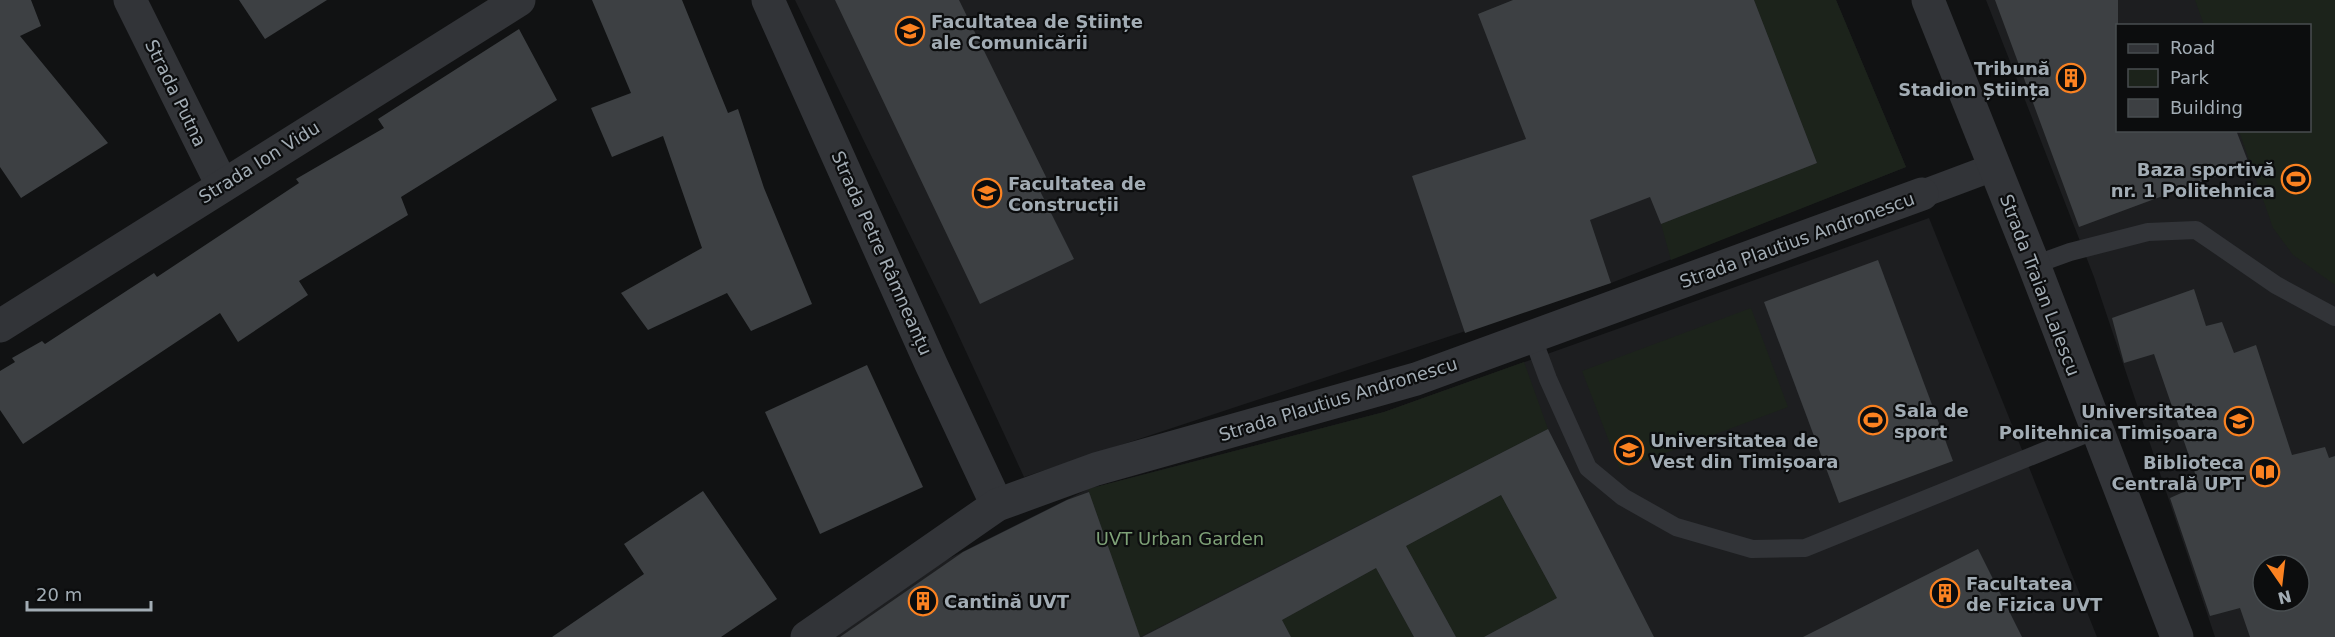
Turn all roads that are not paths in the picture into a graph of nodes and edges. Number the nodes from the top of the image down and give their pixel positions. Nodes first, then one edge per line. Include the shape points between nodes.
1 (130, 0) edge
2 (519, 0) edge
3 (768, 0) edge
4 (1928, 0) edge
5 (1994, 167) junction
6 (222, 185) junction
7 (1923, 194) joint
8 (2034, 265) junction
9 (2335, 317) edge
10 (0, 326) edge
11 (1532, 336) junction
12 (2096, 430) junction
13 (997, 505) junction
14 (807, 637) edge
15 (2176, 637) edge

1 - 6 street, Strada Putna
2 - 6 street, Strada Ion Vidu
3 - 13 street, Strada Petre Râmneanțu
4 - 5 street, Strada Traian Lalescu
5 - 7 street, Strada Plautius Andronescu
5 - 8 street, Strada Traian Lalescu
6 - 10 street, Strada Ion Vidu
7 - 11 street, Strada Plautius Andronescu
8 - 9 lane via 2148,232 2196,230 2276,285
8 - 12 street, Strada Traian Lalescu
11 - 12 lane via 1588,468 1623,498 1676,528 1752,549 1805,548
11 - 13 street, Strada Plautius Andronescu via 1416,379 1096,469
12 - 15 street, Strada Traian Lalescu
13 - 14 street, Strada Plautius Andronescu

